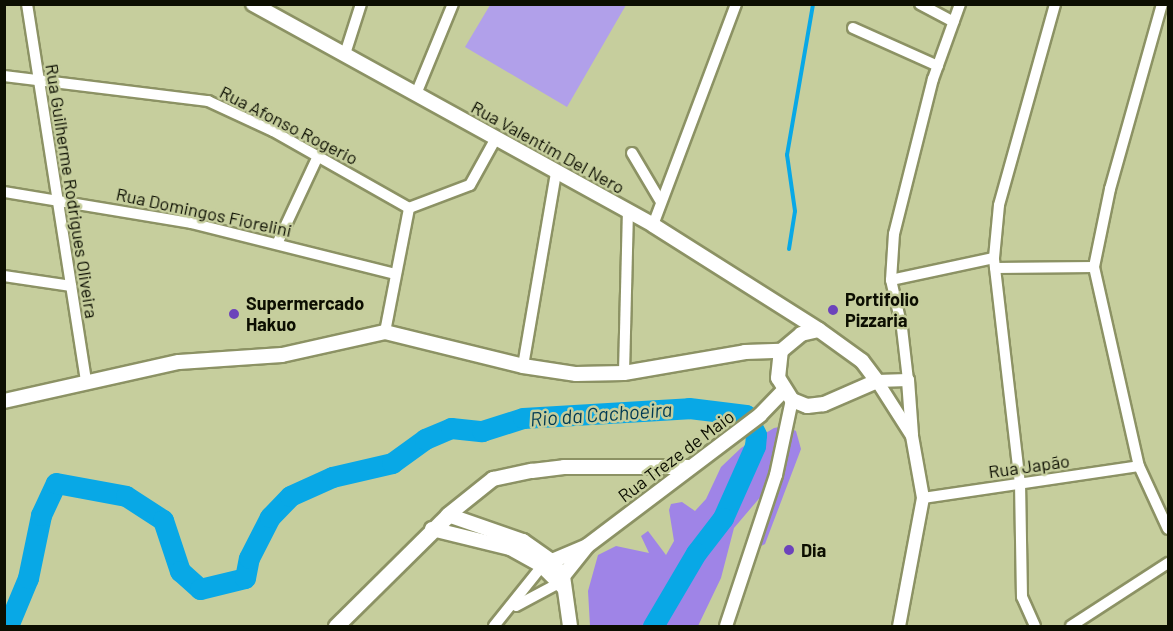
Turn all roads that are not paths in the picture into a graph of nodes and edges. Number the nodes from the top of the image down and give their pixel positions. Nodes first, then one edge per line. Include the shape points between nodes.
1 (27, 4) edge
2 (253, 4) edge
3 (361, 4) edge
4 (453, 4) edge
5 (736, 4) edge
6 (920, 4) edge
7 (960, 4) edge
8 (1055, 4) edge
9 (1162, 4) edge
10 (954, 22) junction
11 (853, 28) dead end
12 (345, 54) junction
13 (938, 66) junction
14 (4, 76) edge
15 (37, 78) junction
16 (416, 94) junction
17 (496, 138) junction
18 (633, 153) dead end
19 (318, 156) junction
20 (556, 172) junction
21 (4, 192) edge
22 (58, 200) junction
23 (661, 202) junction
24 (409, 208) junction
25 (628, 213) junction
26 (653, 225) junction
27 (277, 244) junction
28 (994, 263) junction
29 (1095, 267) junction
30 (395, 274) junction
31 (4, 276) edge
32 (891, 280) junction
33 (71, 286) junction
34 (819, 330) junction
35 (385, 332) junction
36 (781, 351) junction
37 (524, 366) junction
38 (624, 373) junction
39 (908, 380) junction
40 (877, 381) junction
41 (86, 382) junction
42 (788, 396) junction
43 (4, 401) edge
44 (912, 435) junction
45 (1139, 466) junction
46 (689, 467) junction
47 (1020, 484) junction
48 (923, 498) junction
49 (448, 515) junction
50 (432, 529) junction
51 (1168, 529) edge
52 (587, 546) junction
53 (1168, 562) edge
54 (546, 563) junction
55 (562, 583) junction
56 (513, 608) junction
57 (336, 627) edge
58 (494, 627) edge
59 (570, 627) edge
60 (726, 627) edge
61 (899, 627) edge
62 (1035, 627) edge
63 (1071, 627) edge

1 - 15 street, Rua Guilherme Rodrigues Oliveira
2 - 12 main road, Rua Valentim Del Nero
3 - 12 street
4 - 16 street
5 - 23 street
6 - 10 street
7 - 10 street
8 - 28 street via 999,205
9 - 29 street via 1110,189
10 - 13 street
11 - 13 street
12 - 16 main road, Rua Valentim Del Nero
13 - 32 street via 906,174 894,234
14 - 15 street, Rua Afonso Rogerio
15 - 19 street, Rua Afonso Rogerio via 208,101
15 - 22 street, Rua Guilherme Rodrigues Oliveira
16 - 17 main road, Rua Valentim Del Nero
17 - 20 main road, Rua Valentim Del Nero
17 - 24 street via 470,185
18 - 23 street
19 - 24 street, Rua Afonso Rogerio
19 - 27 street
20 - 25 main road, Rua Valentim Del Nero
20 - 37 street
21 - 22 street, Rua Domingos Fiorelini
22 - 27 street, Rua Domingos Fiorelini via 191,223
22 - 33 street, Rua Guilherme Rodrigues Oliveira
23 - 26 street
24 - 30 street
25 - 26 main road, Rua Valentim Del Nero
25 - 38 street
26 - 34 main road, Rua Valentim Del Nero
27 - 30 street, Rua Domingos Fiorelini
28 - 29 street
28 - 32 street
28 - 47 street
29 - 45 street
30 - 35 street
31 - 33 street
32 - 39 street
33 - 41 street, Rua Guilherme Rodrigues Oliveira
34 - 36 main road via 801,334
34 - 40 main road, Rua Valentim Del Nero via 862,361
35 - 37 main road
35 - 41 main road via 282,355 178,362
36 - 38 main road via 745,352
36 - 42 main road via 777,378
37 - 38 main road via 576,374
39 - 40 street
39 - 44 street
40 - 42 main road via 824,404 807,406
40 - 44 street
41 - 43 main road
42 - 46 main road, Rua Treze de Maio
42 - 60 street via 776,475
44 - 48 street
45 - 47 street, Rua Japão
45 - 51 street
46 - 49 main road via 564,467 532,471 493,479
46 - 52 main road, Rua Treze de Maio
47 - 48 street, Rua Japão
47 - 62 street via 1022,597
48 - 61 street
49 - 50 main road
49 - 54 main road via 523,541
50 - 54 main road via 510,548
50 - 57 main road
52 - 54 main road, Rua Treze de Maio
52 - 55 main road, Rua Treze de Maio
53 - 63 street
54 - 55 main road
54 - 56 street
55 - 56 street
55 - 59 main road
56 - 58 street

